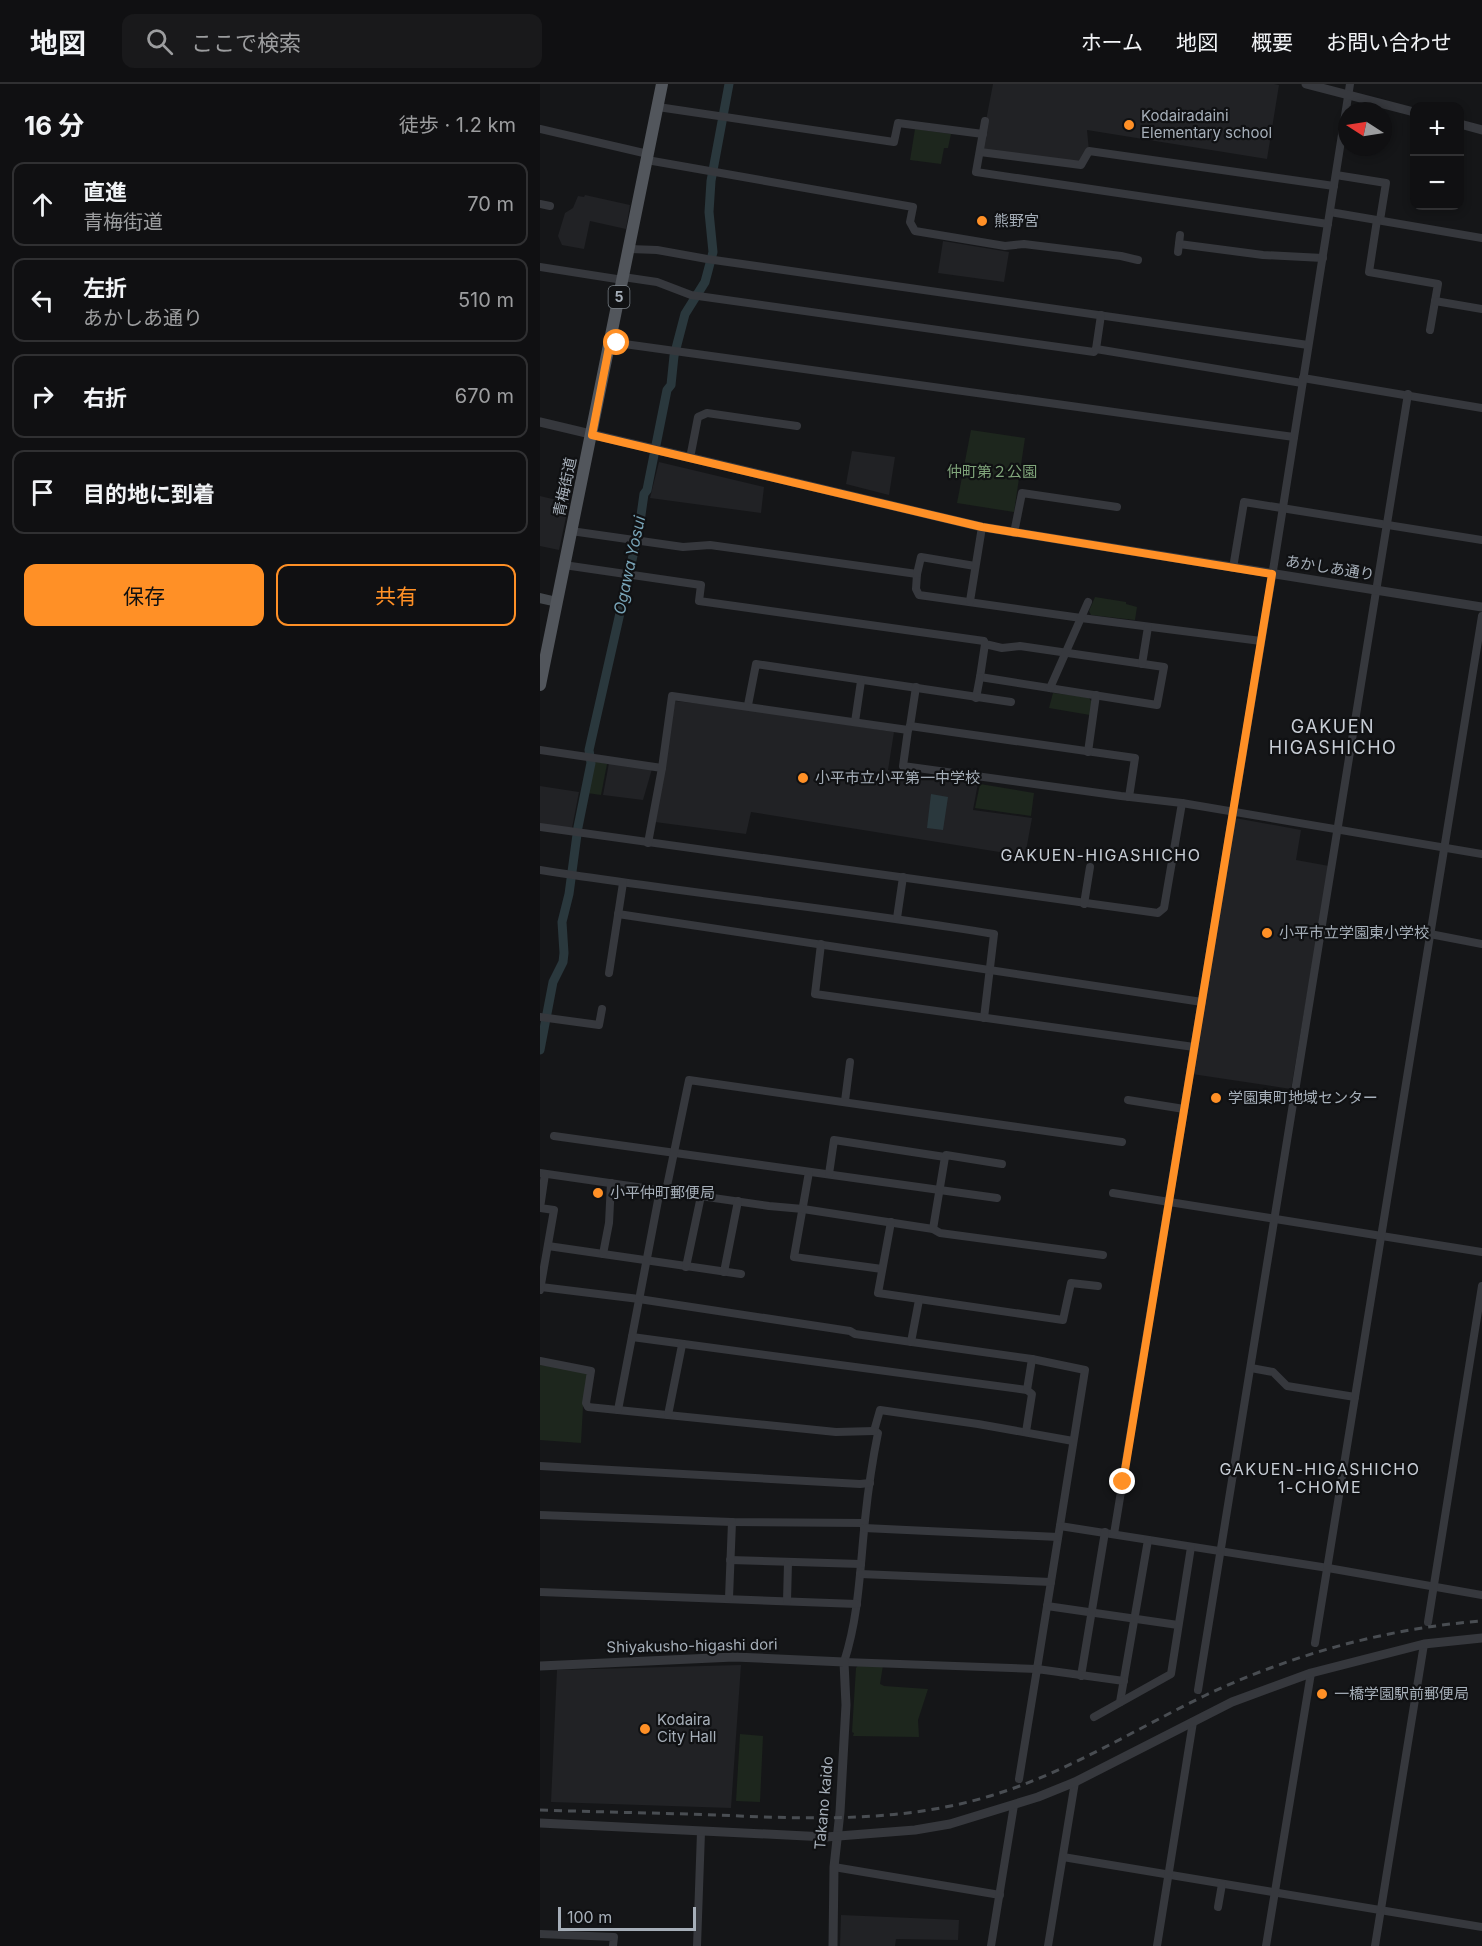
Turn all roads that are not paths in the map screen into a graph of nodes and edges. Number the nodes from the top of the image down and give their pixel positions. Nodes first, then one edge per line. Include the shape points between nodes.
1 (662, 84) edge
2 (1306, 84) edge
3 (1350, 84) edge
4 (1348, 94) junction
5 (658, 107) junction
6 (1410, 111) edge
7 (985, 121) dead end
8 (1464, 125) edge
9 (540, 129) edge
10 (1482, 130) edge
11 (983, 134) junction
12 (980, 152) junction
13 (648, 157) junction
14 (1336, 175) junction
15 (1334, 186) junction
16 (540, 204) edge
17 (550, 206) dead end
18 (1330, 212) junction
19 (1378, 220) junction
20 (1328, 224) junction
21 (1482, 238) edge
22 (1179, 244) dead end
23 (630, 249) junction
24 (1323, 258) junction
25 (1138, 260) dead end
26 (540, 267) edge
27 (623, 279) junction
28 (1435, 301) junction
29 (1482, 309) edge
30 (1101, 315) junction
31 (1430, 330) dead end
32 (610, 342) junction
33 (1308, 345) junction
34 (1096, 349) junction
35 (1303, 381) junction
36 (1408, 394) junction
37 (1482, 408) edge
38 (540, 422) edge
39 (797, 426) dead end
40 (592, 435) junction
41 (1293, 437) junction
42 (690, 458) junction
43 (1117, 507) dead end
44 (1282, 508) junction
45 (1388, 525) junction
46 (982, 527) junction
47 (571, 531) junction
48 (1014, 534) junction
49 (1482, 540) edge
50 (564, 566) junction
51 (975, 566) junction
52 (1233, 568) junction
53 (917, 574) junction
54 (1272, 574) junction
55 (1377, 590) junction
56 (540, 598) edge
57 (557, 602) junction
58 (969, 602) junction
59 (1088, 603) dead end
60 (1482, 607) edge
61 (1482, 616) edge
62 (1081, 618) junction
63 (1148, 627) junction
64 (1261, 641) junction
65 (985, 644) junction
66 (1066, 654) junction
67 (1142, 664) junction
68 (980, 677) junction
69 (861, 681) junction
70 (540, 685) edge
71 (916, 687) junction
72 (1050, 688) junction
73 (1096, 695) junction
74 (976, 698) junction
75 (1011, 702) dead end
76 (748, 705) junction
77 (855, 722) junction
78 (909, 728) junction
79 (540, 750) edge
80 (1088, 752) junction
81 (662, 768) junction
82 (1129, 797) junction
83 (1182, 803) junction
84 (1232, 812) junction
85 (540, 827) edge
86 (1338, 830) junction
87 (648, 843) junction
88 (1445, 847) junction
89 (1482, 854) edge
90 (1090, 867) dead end
91 (540, 870) edge
92 (903, 877) junction
93 (623, 883) junction
94 (1084, 904) junction
95 (618, 914) junction
96 (897, 918) junction
97 (1431, 934) junction
98 (821, 944) junction
99 (1482, 944) edge
100 (990, 969) junction
101 (609, 973) dead end
102 (1202, 1002) junction
103 (602, 1009) dead end
104 (545, 1018) edge
105 (984, 1018) junction
106 (1194, 1047) junction
107 (850, 1062) dead end
108 (1128, 1100) dead end
109 (845, 1101) junction
110 (1184, 1108) junction
111 (554, 1136) dead end
112 (1122, 1142) dead end
113 (674, 1154) junction
114 (945, 1157) junction
115 (1002, 1164) dead end
116 (809, 1172) junction
117 (542, 1173) edge
118 (829, 1174) junction
119 (611, 1183) junction
120 (663, 1191) junction
121 (940, 1191) junction
122 (1113, 1193) dead end
123 (701, 1196) junction
124 (997, 1198) dead end
125 (738, 1201) junction
126 (1168, 1202) junction
127 (802, 1209) junction
128 (1275, 1219) junction
129 (891, 1222) junction
130 (933, 1229) junction
131 (1382, 1236) junction
132 (548, 1246) junction
133 (1482, 1252) edge
134 (603, 1254) junction
135 (1103, 1256) dead end
136 (646, 1261) junction
137 (686, 1267) junction
138 (882, 1269) junction
139 (724, 1272) junction
140 (741, 1274) dead end
141 (1098, 1286) dead end
142 (1482, 1286) edge
143 (540, 1290) edge
144 (639, 1299) junction
145 (919, 1300) junction
146 (632, 1337) junction
147 (911, 1342) junction
148 (682, 1345) junction
149 (1032, 1359) junction
150 (540, 1361) edge
151 (1251, 1368) junction
152 (1027, 1390) junction
153 (1355, 1397) junction
154 (618, 1410) junction
155 (668, 1415) junction
156 (874, 1431) junction
157 (1026, 1432) junction
158 (1073, 1441) junction
159 (540, 1466) edge
160 (870, 1483) junction
161 (540, 1515) edge
162 (732, 1522) junction
163 (864, 1526) junction
164 (1060, 1526) junction
165 (1105, 1532) junction
166 (1114, 1534) junction
167 (1058, 1537) junction
168 (1148, 1540) junction
169 (1191, 1546) junction
170 (1221, 1552) junction
171 (730, 1560) junction
172 (788, 1563) junction
173 (861, 1564) junction
174 (1328, 1568) junction
175 (860, 1574) junction
176 (1051, 1582) junction
177 (1433, 1587) junction
178 (540, 1592) edge
179 (1482, 1595) edge
180 (729, 1598) junction
181 (787, 1601) junction
182 (857, 1604) junction
183 (1047, 1606) junction
184 (1091, 1613) junction
185 (1134, 1619) junction
186 (1428, 1622) dead end
187 (1178, 1625) junction
188 (1482, 1638) edge
189 (1315, 1643) dead end
190 (1424, 1644) junction
191 (844, 1662) junction
192 (540, 1666) edge
193 (1037, 1669) junction
194 (1311, 1673) junction
195 (1081, 1676) junction
196 (1124, 1681) junction
197 (1198, 1690) dead end
198 (1120, 1702) junction
199 (1094, 1717) dead end
200 (1193, 1722) junction
201 (1019, 1779) dead end
202 (1075, 1782) junction
203 (1014, 1805) junction
204 (540, 1823) edge
205 (701, 1832) junction
206 (836, 1836) junction
207 (1063, 1857) junction
208 (834, 1867) junction
209 (1169, 1875) junction
210 (1222, 1884) junction
211 (1275, 1893) junction
212 (1000, 1895) junction
213 (1218, 1907) dead end
214 (1381, 1911) junction
215 (1482, 1927) edge
216 (540, 1934) edge
217 (613, 1946) edge
218 (697, 1946) edge
219 (833, 1946) edge
220 (991, 1946) edge
221 (1048, 1946) edge
222 (1157, 1946) edge
223 (1266, 1946) edge
224 (1375, 1946) edge

1 - 5 main road, 青梅街道 / 5
2 - 4 street
3 - 4 street
4 - 6 street
4 - 14 street
5 - 11 street via 894,142 898,123
5 - 13 main road, 青梅街道 / 5
7 - 11 street
8 - 10 street
9 - 13 street
11 - 12 street
12 - 15 street via 1081,165 1089,151
12 - 20 street via 976,172
13 - 23 main road, 青梅街道 / 5
13 - 25 street via 913,207 910,222 915,231 1005,246 1024,244
14 - 15 street
14 - 19 street via 1386,183
15 - 18 street
16 - 17 street
18 - 19 street
18 - 20 street
19 - 21 street
19 - 28 street via 1369,273 1438,284
20 - 24 street
22 - 24 street
23 - 27 main road, 青梅街道 / 5
23 - 30 street
24 - 33 street
26 - 27 street
27 - 32 main road, 青梅街道 / 5
27 - 34 street via 657,282 695,296 1094,352
28 - 29 street
28 - 31 street
30 - 33 street
30 - 34 street
32 - 40 main road, 青梅街道 / 5
32 - 41 street
33 - 35 street
34 - 35 street
35 - 36 street
35 - 41 street
36 - 37 street
36 - 45 street
38 - 40 street, あかしあ通り
39 - 42 street via 707,413 698,417
40 - 42 street, あかしあ通り
40 - 47 main road, 青梅街道 / 5
41 - 44 street
42 - 46 street, あかしあ通り
43 - 48 street via 1022,493
44 - 45 street
44 - 52 street via 1244,502
44 - 54 street
45 - 49 street
45 - 55 street
46 - 48 street, あかしあ通り
46 - 51 street
47 - 50 main road, 青梅街道 / 5
47 - 53 street via 683,546 710,545
48 - 52 street, あかしあ通り
50 - 57 main road, 青梅街道 / 5
50 - 65 street via 701,585 699,601
51 - 53 street via 921,557
51 - 58 street
52 - 54 street, あかしあ通り
53 - 58 street via 919,595
54 - 55 street, あかしあ通り
54 - 64 street
55 - 60 street, あかしあ通り
55 - 86 street
56 - 57 main road
57 - 70 main road, 青梅街道 / 5
58 - 62 street
59 - 62 street
61 - 88 street
62 - 63 street
62 - 66 street
63 - 64 street
63 - 67 street
64 - 84 street
65 - 66 street
65 - 68 street
66 - 67 street
66 - 72 street
67 - 73 street via 1164,667 1157,705
68 - 72 street
68 - 74 street
69 - 71 street
69 - 76 street via 756,664
69 - 77 street
71 - 74 street
71 - 78 street
72 - 73 street
73 - 80 street
74 - 75 street
76 - 77 street
76 - 81 street via 672,696
77 - 78 street
78 - 80 street
78 - 82 street via 903,766
79 - 81 street
80 - 82 street via 1135,758
81 - 87 street
82 - 83 street
83 - 84 street
83 - 94 street via 1164,908 1158,913
84 - 86 street
84 - 102 street
85 - 87 street
86 - 88 street
86 - 128 street
87 - 92 street
88 - 89 street
88 - 97 street
90 - 94 street
91 - 93 street
92 - 94 street
92 - 96 street
93 - 95 street
93 - 96 street
95 - 98 street
95 - 101 street
96 - 100 street via 994,934
97 - 99 street
97 - 131 street
98 - 100 street
98 - 105 street via 815,994
100 - 102 street
100 - 105 street
102 - 106 street
103 - 104 street via 599,1025
105 - 106 street
106 - 110 street
107 - 109 street
108 - 110 street
109 - 112 street
109 - 113 street via 689,1080
110 - 126 street
111 - 113 street
113 - 116 street
113 - 120 street
114 - 115 street
114 - 118 street via 834,1140
114 - 121 street
116 - 118 street
116 - 127 street
117 - 119 street
117 - 132 street via 540,1208 554,1210
118 - 121 street
119 - 120 street
119 - 134 street
120 - 123 street
120 - 136 street
121 - 124 street
121 - 130 street
122 - 126 street
123 - 125 street
123 - 137 street
125 - 127 street
125 - 139 street
126 - 128 street
126 - 166 street
127 - 129 street
127 - 138 street via 794,1257
128 - 131 street
128 - 151 street
129 - 130 street
129 - 138 street
130 - 135 street
131 - 133 street
131 - 153 street
132 - 134 street
132 - 143 street
134 - 136 street
136 - 137 street
136 - 144 street
137 - 139 street
138 - 145 street via 878,1293
139 - 140 street
141 - 145 street via 1071,1283 1063,1320
142 - 177 street
143 - 144 street
144 - 146 street
144 - 147 street
145 - 147 street
146 - 148 street
146 - 154 street
147 - 149 street
148 - 152 street
148 - 155 street
149 - 152 street
149 - 158 street via 1085,1370
150 - 154 street via 591,1371 588,1407
151 - 153 street via 1273,1372 1287,1386
151 - 170 street
152 - 157 street via 1032,1394
153 - 174 street
154 - 155 street
155 - 156 street via 836,1432
156 - 157 street via 880,1410
156 - 160 street via 878,1433
157 - 158 street
158 - 164 street
159 - 160 street
160 - 163 street
161 - 162 street
162 - 163 street
162 - 171 street
163 - 167 street
163 - 173 street
164 - 165 street
164 - 167 street
165 - 166 street
165 - 184 street
166 - 168 street
167 - 176 street
168 - 169 street
168 - 185 street
169 - 170 street
169 - 187 street
170 - 174 street
170 - 197 street
171 - 172 street
171 - 180 street
172 - 173 street
172 - 181 street
173 - 175 street
174 - 177 street
174 - 189 street
175 - 176 street
175 - 182 street
176 - 183 street
177 - 179 street
177 - 186 street
178 - 180 street
180 - 181 street
181 - 182 street
182 - 191 street
183 - 184 street
183 - 193 street
184 - 185 street
184 - 195 street
185 - 187 street
185 - 196 street
187 - 198 street via 1171,1674
188 - 190 street
190 - 194 street
190 - 214 street
191 - 192 street, Shiyakusho-higashi dori via 734,1657
191 - 193 street
191 - 206 street, Takano kaido via 846,1709
193 - 195 street
193 - 201 street
194 - 200 street via 1232,1702
194 - 211 street
195 - 196 street
196 - 198 street
198 - 199 street
200 - 202 street
200 - 209 street
202 - 203 street
202 - 207 street
203 - 206 street via 950,1824
203 - 212 street
204 - 205 street
205 - 206 street
205 - 218 street
206 - 208 street, Takano kaido
207 - 209 street
207 - 221 street
208 - 212 street
208 - 219 street, Takano kaido
209 - 210 street
209 - 222 street
210 - 211 street
210 - 213 street
211 - 214 street
211 - 223 street
212 - 220 street
214 - 215 street
214 - 224 street
216 - 217 street via 614,1937

